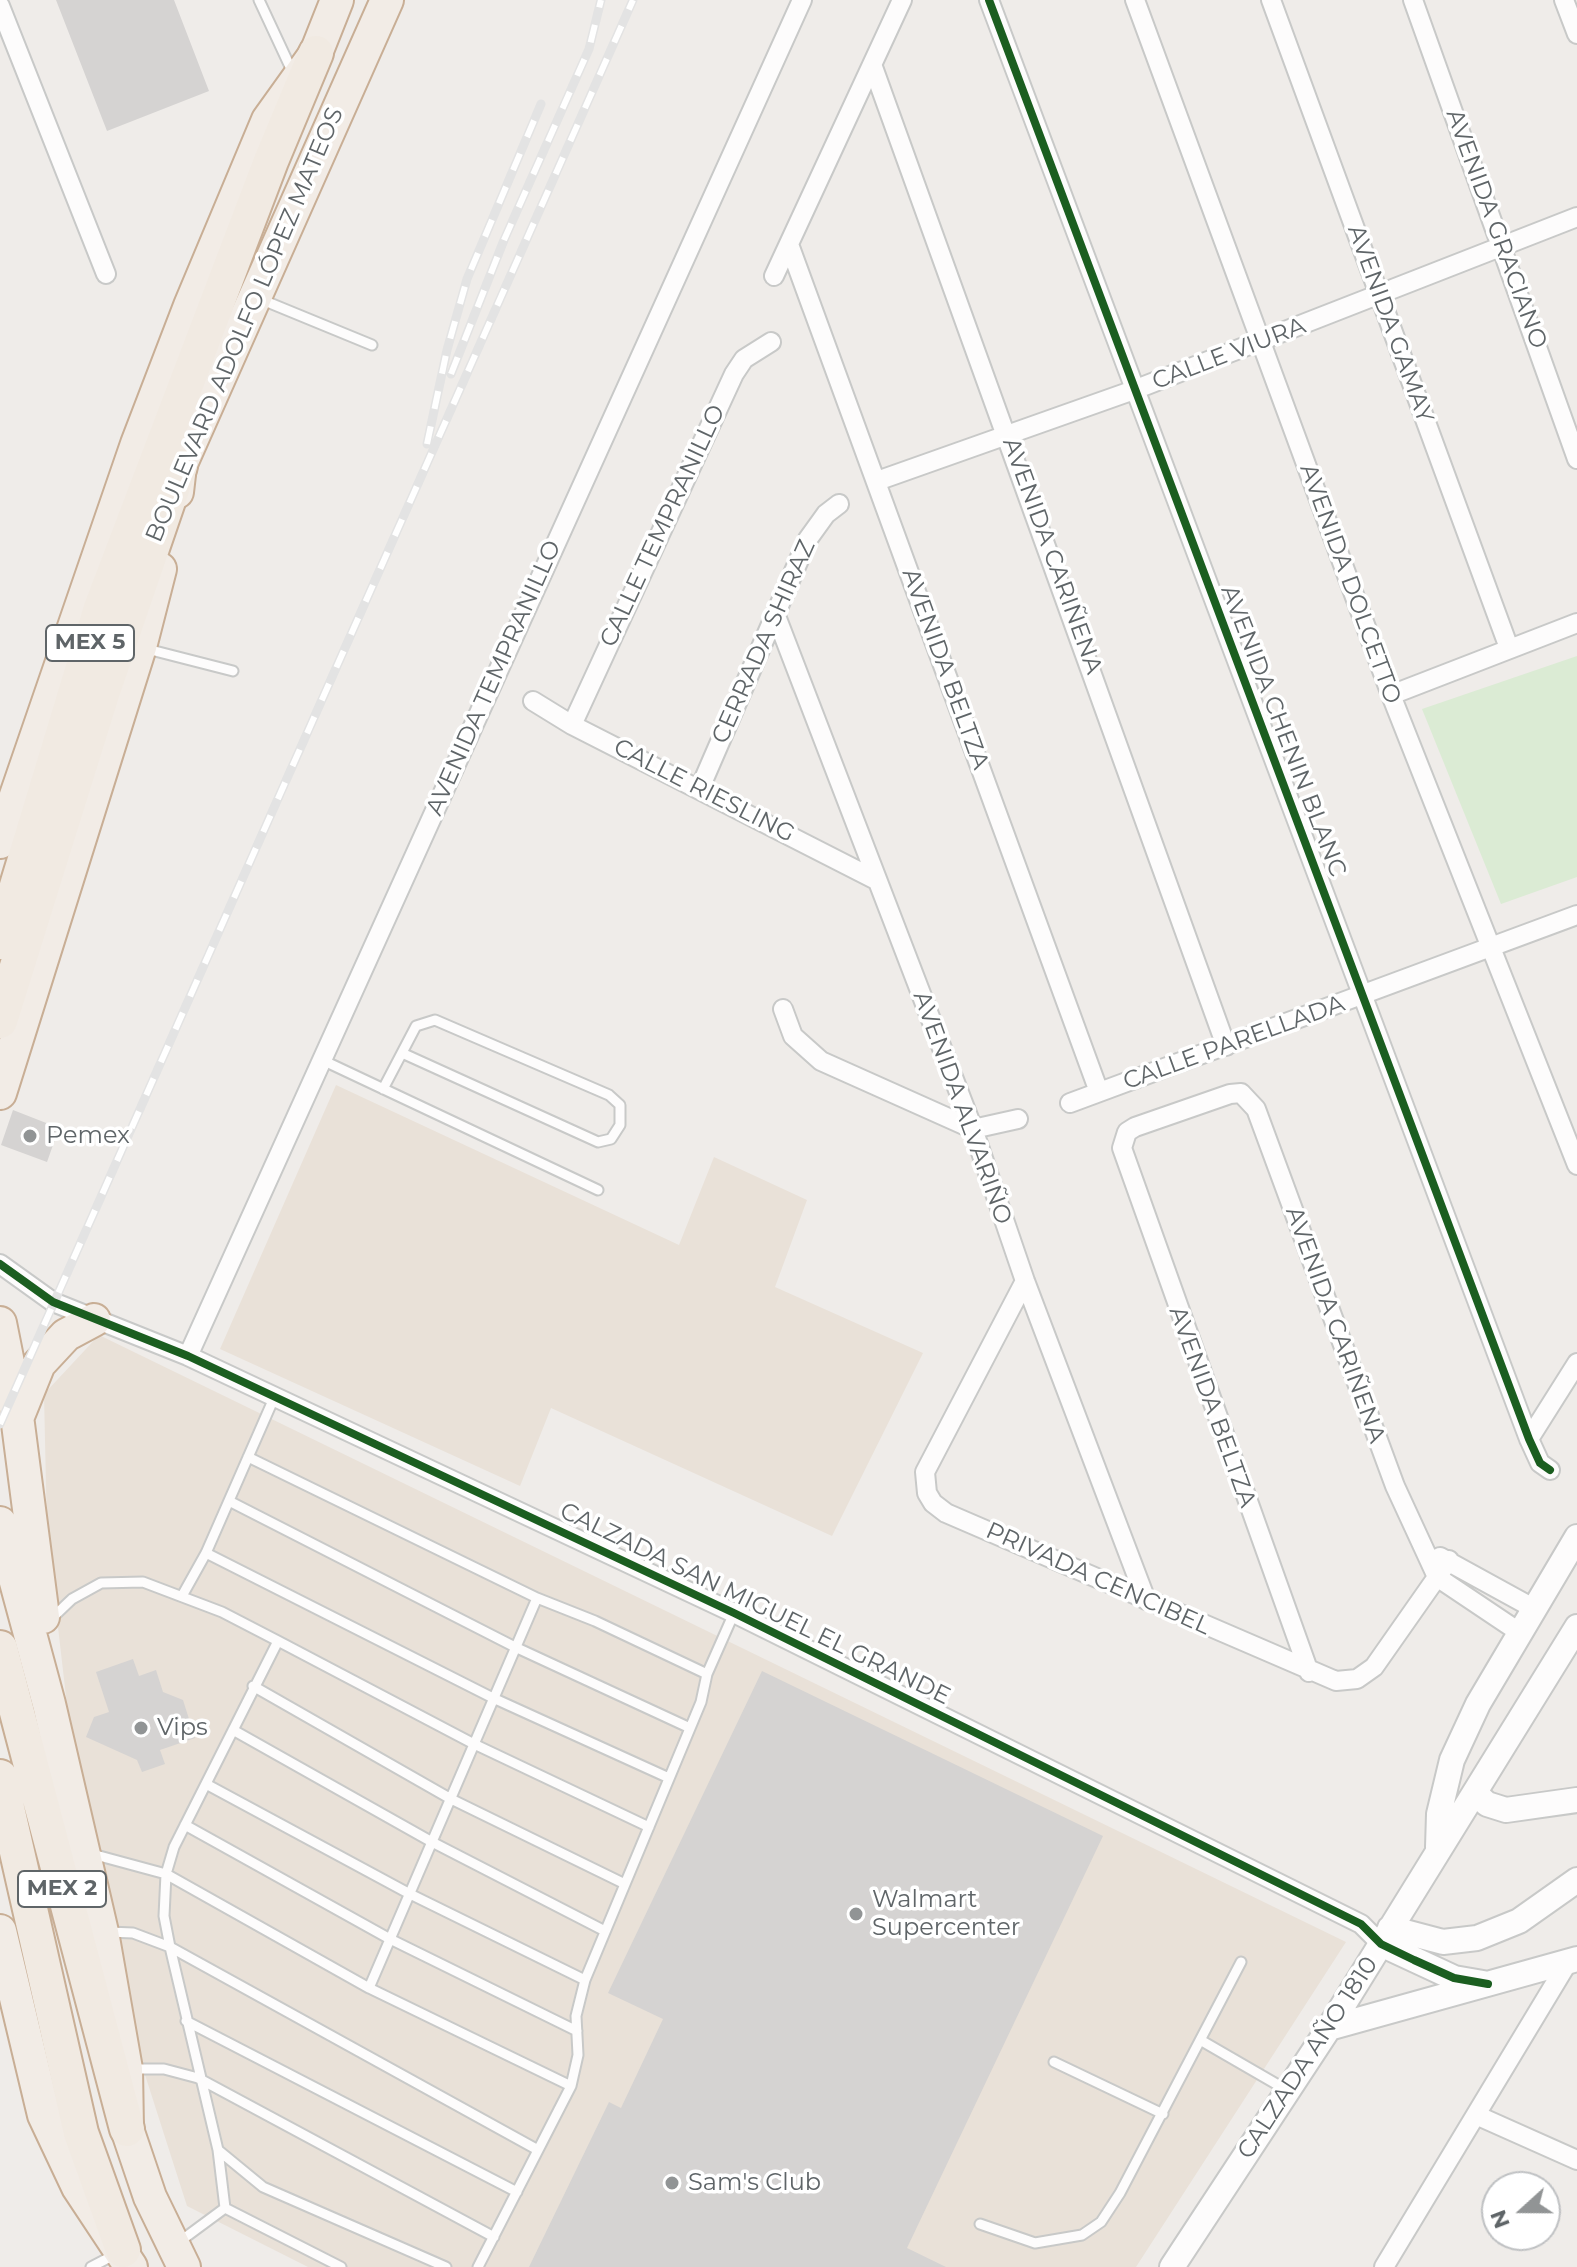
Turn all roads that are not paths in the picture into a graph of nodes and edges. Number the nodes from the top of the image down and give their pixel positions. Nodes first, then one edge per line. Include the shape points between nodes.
1 (259, 0) edge
2 (337, 0) edge
3 (387, 0) edge
4 (802, 0) edge
5 (902, 0) edge
6 (989, 0) edge
7 (1135, 0) edge
8 (1271, 0) edge
9 (1413, 0) edge
10 (1564, 0) edge
11 (0, 6) edge
12 (1577, 34) edge
13 (306, 67) junction
14 (873, 67) junction
15 (1577, 217) edge
16 (1503, 244) junction
17 (790, 247) junction
18 (106, 274) dead end
19 (774, 276) dead end
20 (253, 296) junction
21 (1380, 297) junction
22 (771, 342) dead end
23 (1259, 343) junction
24 (372, 345) dead end
25 (1134, 390) junction
26 (1008, 433) junction
27 (1577, 459) edge
28 (180, 466) junction
29 (877, 481) junction
30 (839, 504) dead end
31 (776, 616) junction
32 (1577, 623) edge
33 (140, 647) junction
34 (1509, 648) junction
35 (233, 671) dead end
36 (1391, 695) junction
37 (533, 701) dead end
38 (572, 725) junction
39 (700, 788) junction
40 (0, 842) edge
41 (876, 880) junction
42 (1577, 915) edge
43 (0, 942) edge
44 (1490, 946) junction
45 (1362, 996) junction
46 (783, 1009) dead end
47 (0, 1021) edge
48 (1226, 1046) junction
49 (402, 1053) junction
50 (320, 1059) junction
51 (383, 1089) junction
52 (1099, 1092) junction
53 (0, 1093) edge
54 (1249, 1098) joint
55 (1070, 1103) dead end
56 (1018, 1119) dead end
57 (973, 1129) junction
58 (1577, 1165) edge
59 (598, 1190) dead end
60 (0, 1264) edge
61 (1025, 1281) junction
62 (94, 1320) junction
63 (0, 1323) edge
64 (188, 1356) junction
65 (1577, 1363) edge
66 (274, 1398) junction
67 (17, 1419) junction
68 (1529, 1439) junction
69 (248, 1457) junction
70 (1550, 1470) dead end
71 (229, 1501) junction
72 (0, 1523) edge
73 (1577, 1537) edge
74 (1423, 1550) junction
75 (206, 1553) junction
76 (1449, 1560) junction
77 (1437, 1577) junction
78 (7, 1585) edge
79 (182, 1596) junction
80 (537, 1598) junction
81 (1146, 1600) junction
82 (1533, 1608) junction
83 (734, 1613) junction
84 (44, 1626) junction
85 (1577, 1627) edge
86 (1519, 1632) junction
87 (278, 1641) junction
88 (515, 1647) junction
89 (0, 1648) edge
90 (1309, 1672) junction
91 (707, 1674) junction
92 (253, 1686) junction
93 (493, 1698) junction
94 (49, 1704) junction
95 (690, 1728) junction
96 (233, 1730) junction
97 (474, 1744) junction
98 (0, 1777) edge
99 (669, 1778) junction
100 (206, 1784) junction
101 (1475, 1793) junction
102 (451, 1799) junction
103 (1577, 1800) edge
104 (185, 1825) junction
105 (649, 1827) junction
106 (432, 1842) junction
107 (1438, 1847) junction
108 (83, 1852) junction
109 (166, 1874) junction
110 (1577, 1880) edge
111 (625, 1884) junction
112 (410, 1894) junction
113 (0, 1931) edge
114 (605, 1931) junction
115 (102, 1932) junction
116 (1386, 1936) junction
117 (390, 1939) junction
118 (170, 1947) junction
119 (1572, 1960) edge
120 (1241, 1962) dead end
121 (585, 1980) junction
122 (1488, 1984) junction
123 (369, 1988) junction
124 (186, 2021) junction
125 (1329, 2028) junction
126 (577, 2031) junction
127 (1202, 2041) junction
128 (1054, 2062) dead end
129 (126, 2069) junction
130 (198, 2078) junction
131 (571, 2086) junction
132 (1288, 2091) junction
133 (1163, 2114) junction
134 (1476, 2115) junction
135 (127, 2129) junction
136 (218, 2150) junction
137 (538, 2150) junction
138 (1577, 2160) edge
139 (517, 2192) junction
140 (225, 2208) junction
141 (980, 2224) dead end
142 (494, 2237) junction
143 (178, 2257) edge
144 (127, 2259) edge
145 (1391, 2265) edge
146 (91, 2267) edge
147 (341, 2267) edge
148 (446, 2267) edge
149 (478, 2267) edge
150 (1172, 2267) edge

1 - 13 lane
2 - 13 highway, BOULEVARD ADOLFO LÓPEZ MATEOS
3 - 20 highway, BOULEVARD ADOLFO LÓPEZ MATEOS / MEX 5
4 - 50 street, AVENIDA TEMPRANILLO
5 - 14 street
6 - 25 street, AVENIDA CHENIN BLANC
7 - 23 street, AVENIDA DOLCETTO
8 - 21 street, AVENIDA GAMAY
9 - 16 street, AVENIDA GRACIANO
10 - 12 street
11 - 18 street
13 - 40 highway via 268,120 184,319
13 - 43 highway, BOULEVARD ADOLFO LÓPEZ MATEOS / MEX 5 via 101,608
14 - 17 street
14 - 26 street, AVENIDA CARIÑENA
15 - 16 street, CALLE VIURA
16 - 21 street, CALLE VIURA
16 - 27 street, AVENIDA GRACIANO
17 - 19 street
17 - 29 street, AVENIDA BELTZA
20 - 24 lane
20 - 28 highway, BOULEVARD ADOLFO LÓPEZ MATEOS / MEX 5
21 - 23 street, CALLE VIURA
21 - 34 street, AVENIDA GAMAY
22 - 38 street, CALLE TEMPRANILLO via 744,359 734,374
23 - 25 street, CALLE VIURA
23 - 36 street, AVENIDA DOLCETTO
25 - 26 street, CALLE VIURA
25 - 45 street, AVENIDA CHENIN BLANC
26 - 29 street, CALLE VIURA
26 - 48 street, AVENIDA CARIÑENA
28 - 33 highway via 168,542
28 - 47 highway, BOULEVARD ADOLFO LÓPEZ MATEOS / MEX 5
29 - 52 street, AVENIDA BELTZA
30 - 31 street, CERRADA SHIRAZ via 817,524
31 - 39 street, CERRADA SHIRAZ
31 - 41 street, AVENIDA ALVARIÑO
32 - 34 street
33 - 35 lane
33 - 53 highway
34 - 36 street
36 - 44 street, AVENIDA DOLCETTO
37 - 38 street, CALLE RIESLING
38 - 39 street, CALLE RIESLING
39 - 41 street, CALLE RIESLING
41 - 57 street, AVENIDA ALVARIÑO
42 - 44 street, CALLE PARELLADA
44 - 45 street, CALLE PARELLADA
44 - 58 street, AVENIDA DOLCETTO
45 - 48 street, CALLE PARELLADA
45 - 68 street, AVENIDA CHENIN BLANC
46 - 57 street via 793,1036 821,1061
48 - 52 street, CALLE PARELLADA
49 - 49 lane via 598,1142 611,1139 620,1125 616,1100 450,1024 423,1021
49 - 51 lane
50 - 51 lane
50 - 64 street, AVENIDA TEMPRANILLO
51 - 59 lane
52 - 55 street, CALLE PARELLADA
54 - 74 street, AVENIDA CARIÑENA
54 - 90 street, AVENIDA BELTZA via 1230,1094 1135,1127 1123,1140 1124,1163
56 - 57 street
57 - 61 street, AVENIDA ALVARIÑO
60 - 62 street, CALZADA SAN MIGUEL EL GRANDE via 53,1302
61 - 81 street, AVENIDA ALVARIÑO
61 - 81 street, PRIVADA CENCIBEL via 930,1458 924,1480 927,1493 946,1513
62 - 64 street, CALZADA SAN MIGUEL EL GRANDE
62 - 67 highway via 66,1335 39,1364
63 - 67 highway
64 - 66 street, CALZADA SAN MIGUEL EL GRANDE
65 - 68 street
66 - 69 lane
66 - 83 street, CALZADA SAN MIGUEL EL GRANDE
67 - 84 highway
68 - 70 street, AVENIDA CHENIN BLANC via 1540,1463
69 - 71 lane
69 - 80 lane
71 - 75 lane
71 - 88 lane
72 - 78 highway
73 - 82 street, CALZADA AÑO 1810
74 - 76 street
74 - 77 street, AVENIDA CARIÑENA
75 - 79 lane
75 - 93 lane
76 - 77 street, PRIVADA CENCIBEL
76 - 82 street
77 - 86 street, AVENIDA CARIÑENA
77 - 90 street, PRIVADA CENCIBEL via 1366,1673 1336,1681
78 - 94 highway
79 - 84 lane via 143,1582 101,1583 72,1599
79 - 87 lane
80 - 88 lane
80 - 91 lane
81 - 90 street, PRIVADA CENCIBEL
82 - 86 street, CALZADA AÑO 1810
83 - 91 lane
83 - 116 street, CALZADA SAN MIGUEL EL GRANDE
84 - 94 highway
85 - 101 street, CALZADA AÑO 1810
86 - 107 street, CALZADA AÑO 1810 via 1452,1760 1439,1814
87 - 92 lane
87 - 97 lane
88 - 93 lane
88 - 95 lane
89 - 135 highway, MEX 2
91 - 95 lane
92 - 96 lane
92 - 102 lane
93 - 97 lane
93 - 99 lane
94 - 108 highway
95 - 99 lane
96 - 100 lane
96 - 106 lane
97 - 102 lane
97 - 105 lane
98 - 144 highway, MEX 2 via 81,2133
99 - 105 lane
100 - 104 lane
100 - 112 lane
101 - 103 street via 1506,1810
101 - 107 street, CALZADA AÑO 1810
102 - 106 lane
102 - 111 lane
104 - 109 lane
104 - 117 lane
105 - 111 lane
106 - 112 lane
106 - 114 lane
107 - 116 street, CALZADA AÑO 1810
108 - 109 lane
108 - 115 highway
109 - 118 lane via 164,1916
109 - 123 lane
110 - 116 street via 1519,1921 1477,1938 1443,1942
111 - 114 lane
112 - 117 lane
112 - 121 lane
113 - 144 highway via 44,2115 94,2216
114 - 121 lane
115 - 118 lane via 133,1933
115 - 129 highway
116 - 122 street, CALZADA SAN MIGUEL EL GRANDE via 1454,1978
116 - 125 street, CALZADA AÑO 1810
117 - 123 lane
117 - 126 lane
118 - 124 lane
118 - 137 lane
119 - 122 street, CALZADA SAN MIGUEL EL GRANDE
119 - 134 street
120 - 127 lane
121 - 126 lane
122 - 125 street
123 - 131 lane
124 - 130 lane
124 - 139 lane
125 - 132 street, CALZADA AÑO 1810
126 - 131 lane
127 - 132 lane
127 - 133 lane
128 - 133 lane
129 - 130 lane via 164,2069
129 - 135 highway
130 - 136 lane
130 - 142 lane
131 - 137 lane
132 - 150 street, CALZADA AÑO 1810
133 - 141 lane via 1101,2222 1082,2235 1035,2243
134 - 138 street
134 - 145 street
135 - 143 highway, MEX 2
136 - 140 lane
136 - 148 lane via 263,2187
137 - 139 lane
139 - 142 lane
140 - 143 lane
140 - 147 lane
142 - 149 lane
144 - 146 lane

